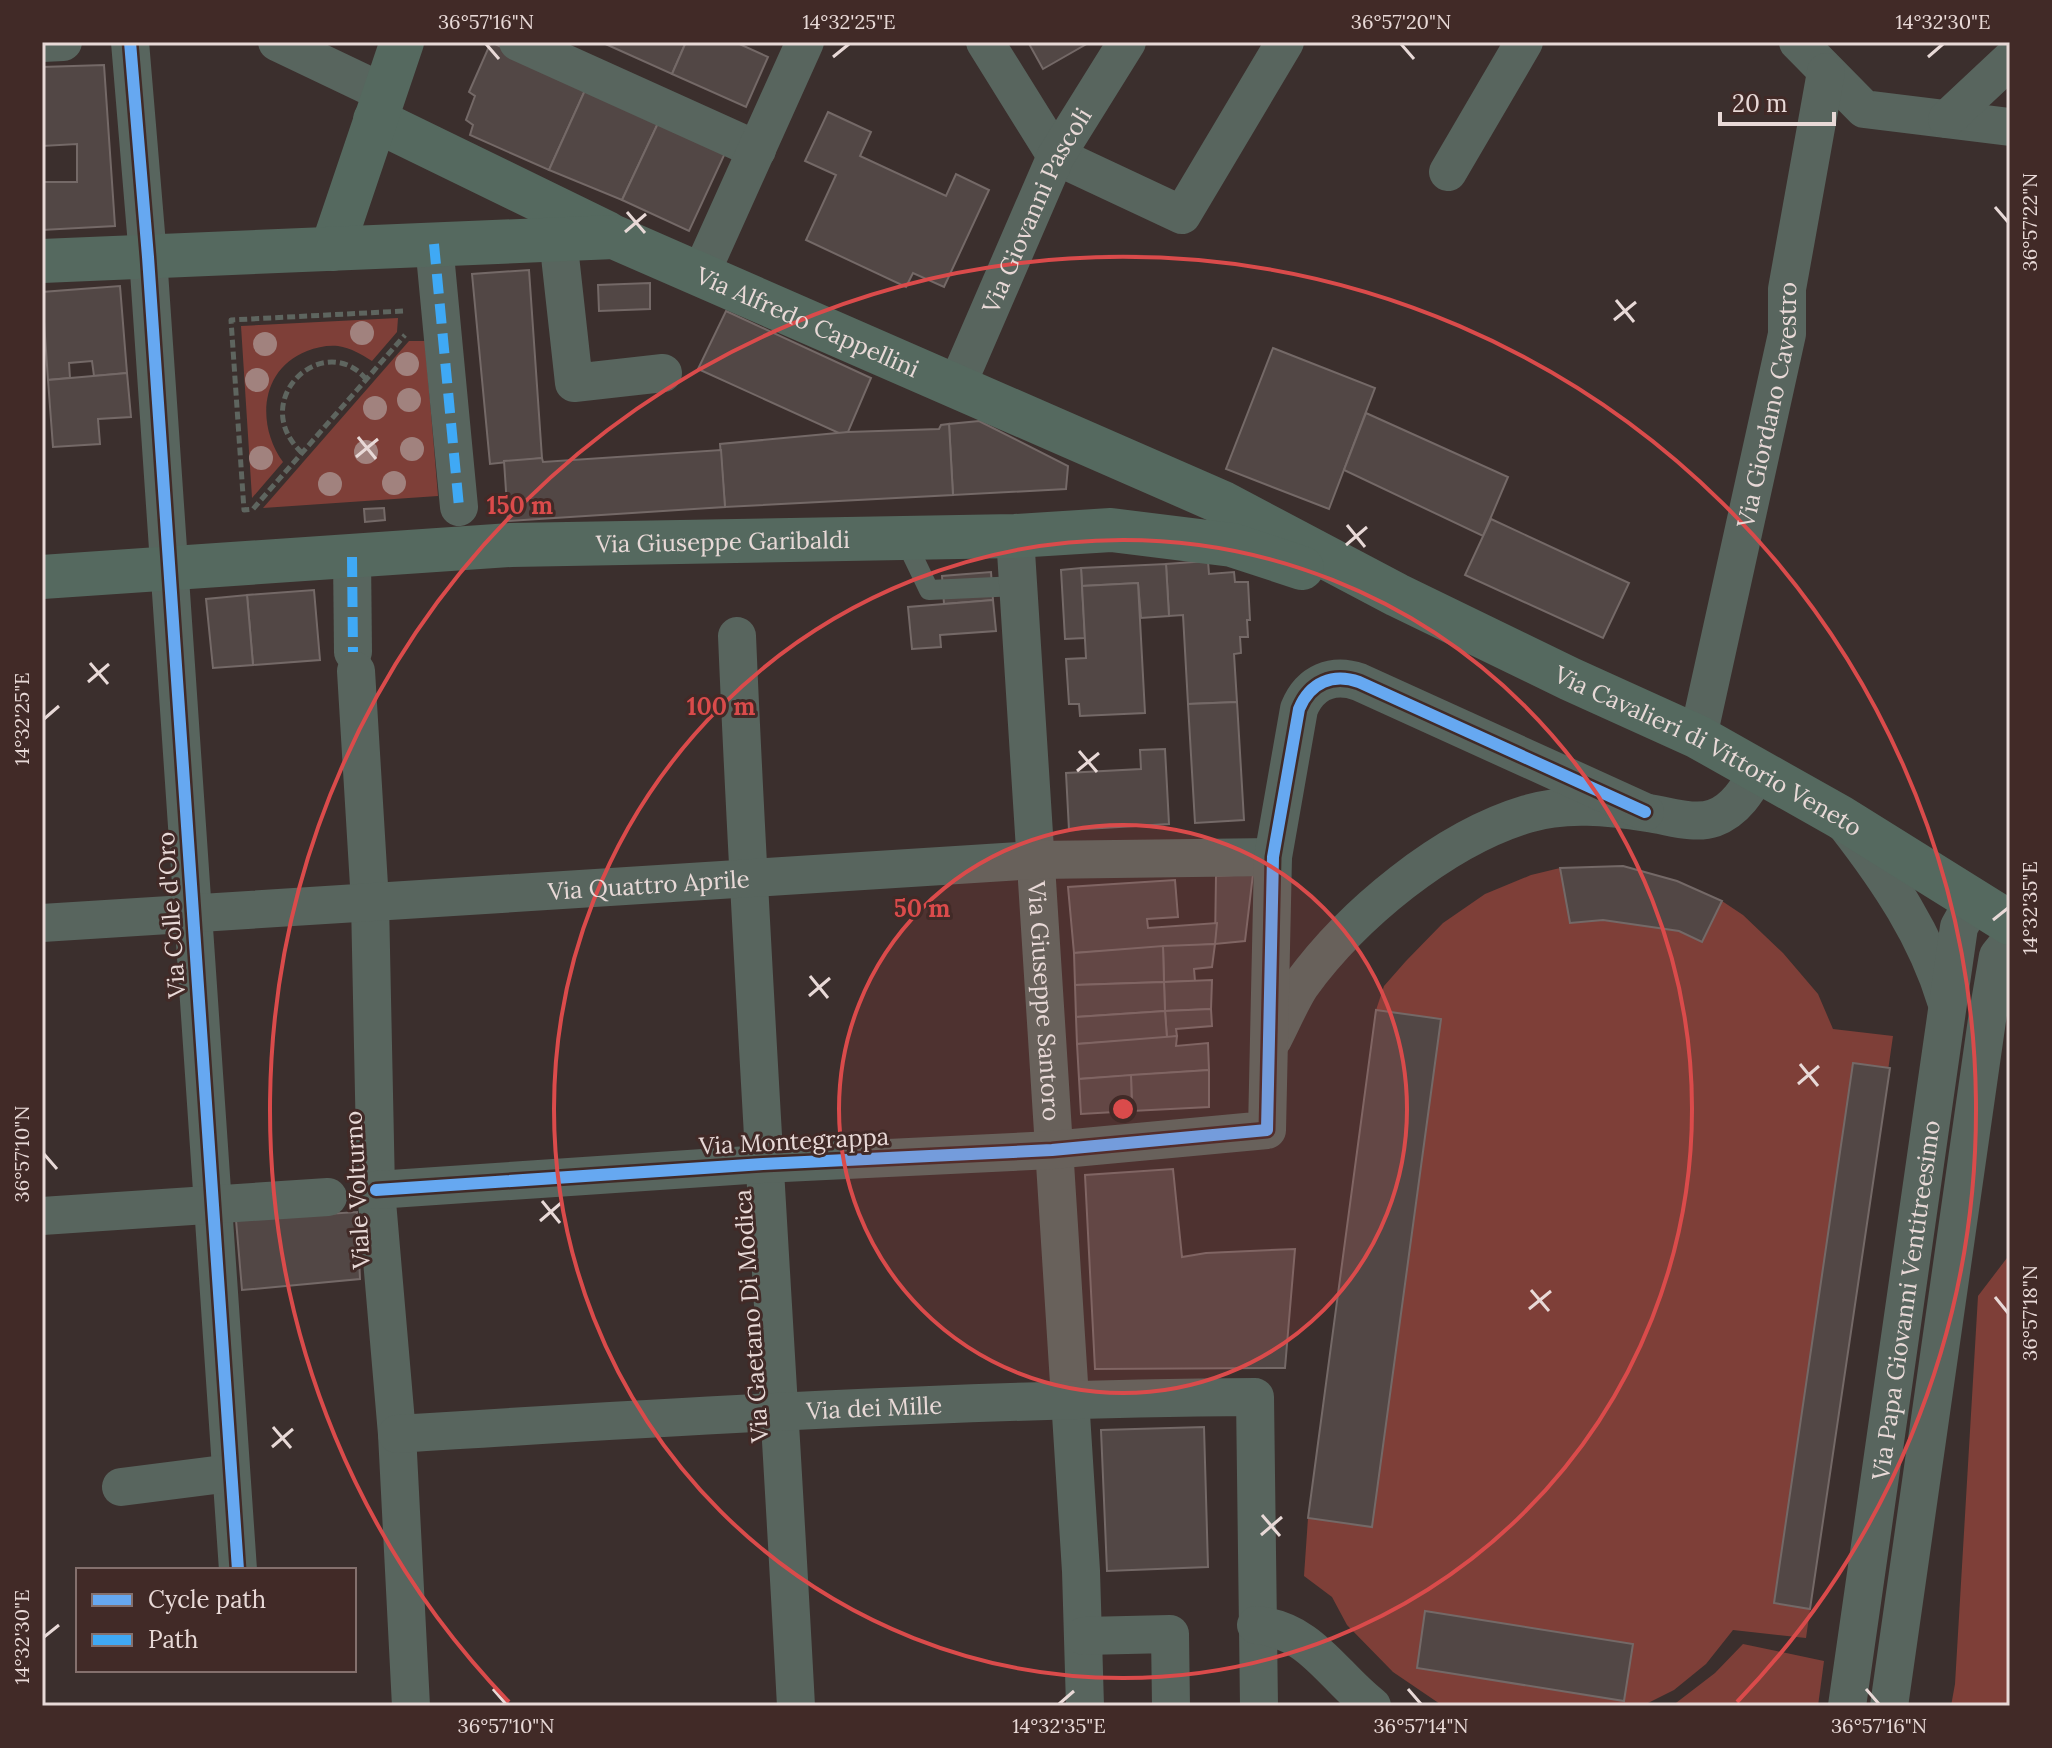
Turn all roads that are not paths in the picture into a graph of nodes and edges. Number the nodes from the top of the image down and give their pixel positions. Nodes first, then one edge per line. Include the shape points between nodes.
1 (63, 42) edge
2 (130, 42) edge
3 (277, 42) edge
4 (402, 42) edge
5 (518, 42) edge
6 (985, 42) edge
7 (1285, 42) edge
8 (1524, 42) edge
9 (1798, 42) edge
10 (42, 43) edge
11 (1116, 48) edge
12 (320, 52) edge
13 (798, 57) edge
14 (2010, 60) edge
15 (1826, 72) junction
16 (379, 107) junction
17 (1947, 119) junction
18 (2010, 127) edge
19 (757, 150) junction
20 (1056, 156) junction
21 (1448, 172) dead end
22 (614, 237) junction
23 (558, 238) junction
24 (452, 244) junction
25 (332, 249) junction
26 (148, 257) junction
27 (42, 261) edge
28 (701, 273) junction
29 (663, 373) dead end
30 (957, 385) junction
31 (1135, 465) junction
32 (459, 507) dead end
33 (1111, 530) junction
34 (1015, 536) junction
35 (904, 538) junction
36 (352, 557) junction
37 (170, 569) junction
38 (42, 577) edge
39 (1019, 586) junction
40 (1397, 595) junction
41 (737, 636) dead end
42 (1698, 737) junction
43 (1759, 770) junction
44 (1645, 812) junction
45 (1840, 817) junction
46 (1264, 857) junction
47 (1036, 860) junction
48 (747, 879) junction
49 (1974, 900) junction
50 (370, 902) junction
51 (193, 912) junction
52 (42, 923) edge
53 (2010, 923) edge
54 (2010, 941) edge
55 (2010, 985) edge
56 (1948, 1008) junction
57 (1987, 1020) junction
58 (1270, 1045) junction
59 (1052, 1150) junction
60 (763, 1164) junction
61 (376, 1190) junction
62 (328, 1197) dead end
63 (213, 1204) junction
64 (42, 1216) edge
65 (1070, 1399) junction
66 (780, 1410) junction
67 (397, 1434) junction
68 (231, 1473) junction
69 (121, 1487) dead end
70 (238, 1568) edge
71 (1256, 1625) junction
72 (1084, 1636) junction
73 (411, 1706) edge
74 (796, 1706) edge
75 (1085, 1706) edge
76 (1171, 1706) edge
77 (1259, 1706) edge
78 (1372, 1706) edge
79 (1847, 1706) edge
80 (1889, 1706) edge

1 - 10 street
2 - 26 street, Via Colle d'Oro
3 - 12 street
4 - 16 main road
5 - 19 street
6 - 20 street
7 - 20 street via 1182,215
8 - 21 street
9 - 15 street
11 - 20 street, Via Giovanni Pascoli
12 - 16 street
13 - 19 street
14 - 17 street
15 - 17 street via 1864,109
15 - 42 street, Via Giordano Cavestro via 1787,289 1787,334
16 - 22 main road
16 - 25 main road
17 - 18 street
19 - 28 street
20 - 30 street, Via Giovanni Pascoli
22 - 23 main road, Via Alfredo Cappellini
22 - 28 main road, Via Alfredo Cappellini
23 - 24 main road, Via Alfredo Cappellini
23 - 29 street via 574,383
24 - 25 main road, Via Alfredo Cappellini
24 - 32 street via 433,302
25 - 26 main road, Via Alfredo Cappellini
26 - 27 main road
26 - 37 street, Via Colle d'Oro
28 - 30 main road, Via Alfredo Cappellini
30 - 31 main road, Via Alfredo Cappellini
31 - 33 main road
31 - 40 main road, Via Alfredo Cappellini via 1223,503
33 - 34 main road, Via Giuseppe Garibaldi
33 - 40 main road, Via Giuseppe Garibaldi via 1232,545
34 - 35 main road, Via Giuseppe Garibaldi
34 - 39 street, Via Giuseppe Santoro
35 - 36 main road, Via Giuseppe Garibaldi via 511,545
35 - 39 lane via 929,590
36 - 37 main road, Via Giuseppe Garibaldi
36 - 50 street, Viale Volturno
37 - 38 main road, Via Giuseppe Garibaldi
37 - 51 street, Via Colle d'Oro
39 - 47 street, Via Giuseppe Santoro
40 - 42 main road, Via Cavalieri di Vittorio Veneto
41 - 48 street, Via Gaetano Di Modica
42 - 43 main road, Via Cavalieri di Vittorio Veneto
43 - 44 street via 1745,794 1718,817 1700,822
43 - 45 main road, Via Cavalieri di Vittorio Veneto
44 - 46 street via 1359,682 1338,678 1318,684 1299,709
44 - 58 street via 1582,807 1529,813 1478,834 1429,863 1325,955 1299,988
45 - 49 main road, Via Cavalieri di Vittorio Veneto
45 - 56 street via 1884,874 1916,928
46 - 47 street, Via Quattro Aprile
46 - 58 street
47 - 48 street, Via Quattro Aprile
47 - 59 street, Via Giuseppe Santoro
48 - 50 street, Via Quattro Aprile
48 - 60 street, Via Gaetano Di Modica
49 - 53 main road, Via Cavalieri di Vittorio Veneto
49 - 56 street, Via Papa Giovanni Ventitreesimo via 1959,927
50 - 51 street, Via Quattro Aprile
50 - 61 street, Viale Volturno
51 - 52 street, Via Quattro Aprile
51 - 63 street, Via Colle d'Oro
54 - 57 street, Via Papa Giovanni Ventitreesimo via 1998,956
55 - 57 street
56 - 79 street, Via Papa Giovanni Ventitreesimo
57 - 80 street, Via Papa Giovanni Ventitreesimo
58 - 59 street, Via Montegrappa via 1267,1130
59 - 60 street, Via Montegrappa
59 - 65 street, Via Giuseppe Santoro
60 - 61 street, Via Montegrappa
60 - 66 street, Via Gaetano Di Modica
61 - 67 street, Viale Volturno
62 - 63 street
63 - 64 street
63 - 68 street, Via Colle d'Oro
65 - 66 street, Via dei Mille
65 - 71 street, Via dei Mille via 1255,1397
65 - 72 street, Via Giuseppe Santoro
66 - 67 street, Via dei Mille
66 - 74 street, Via Gaetano Di Modica
67 - 73 street, Viale Volturno
68 - 69 street
68 - 70 street, Via Colle d'Oro
71 - 77 street
71 - 78 street via 1277,1627 1305,1642
72 - 75 street, Via Giuseppe Santoro
72 - 76 street via 1170,1634

